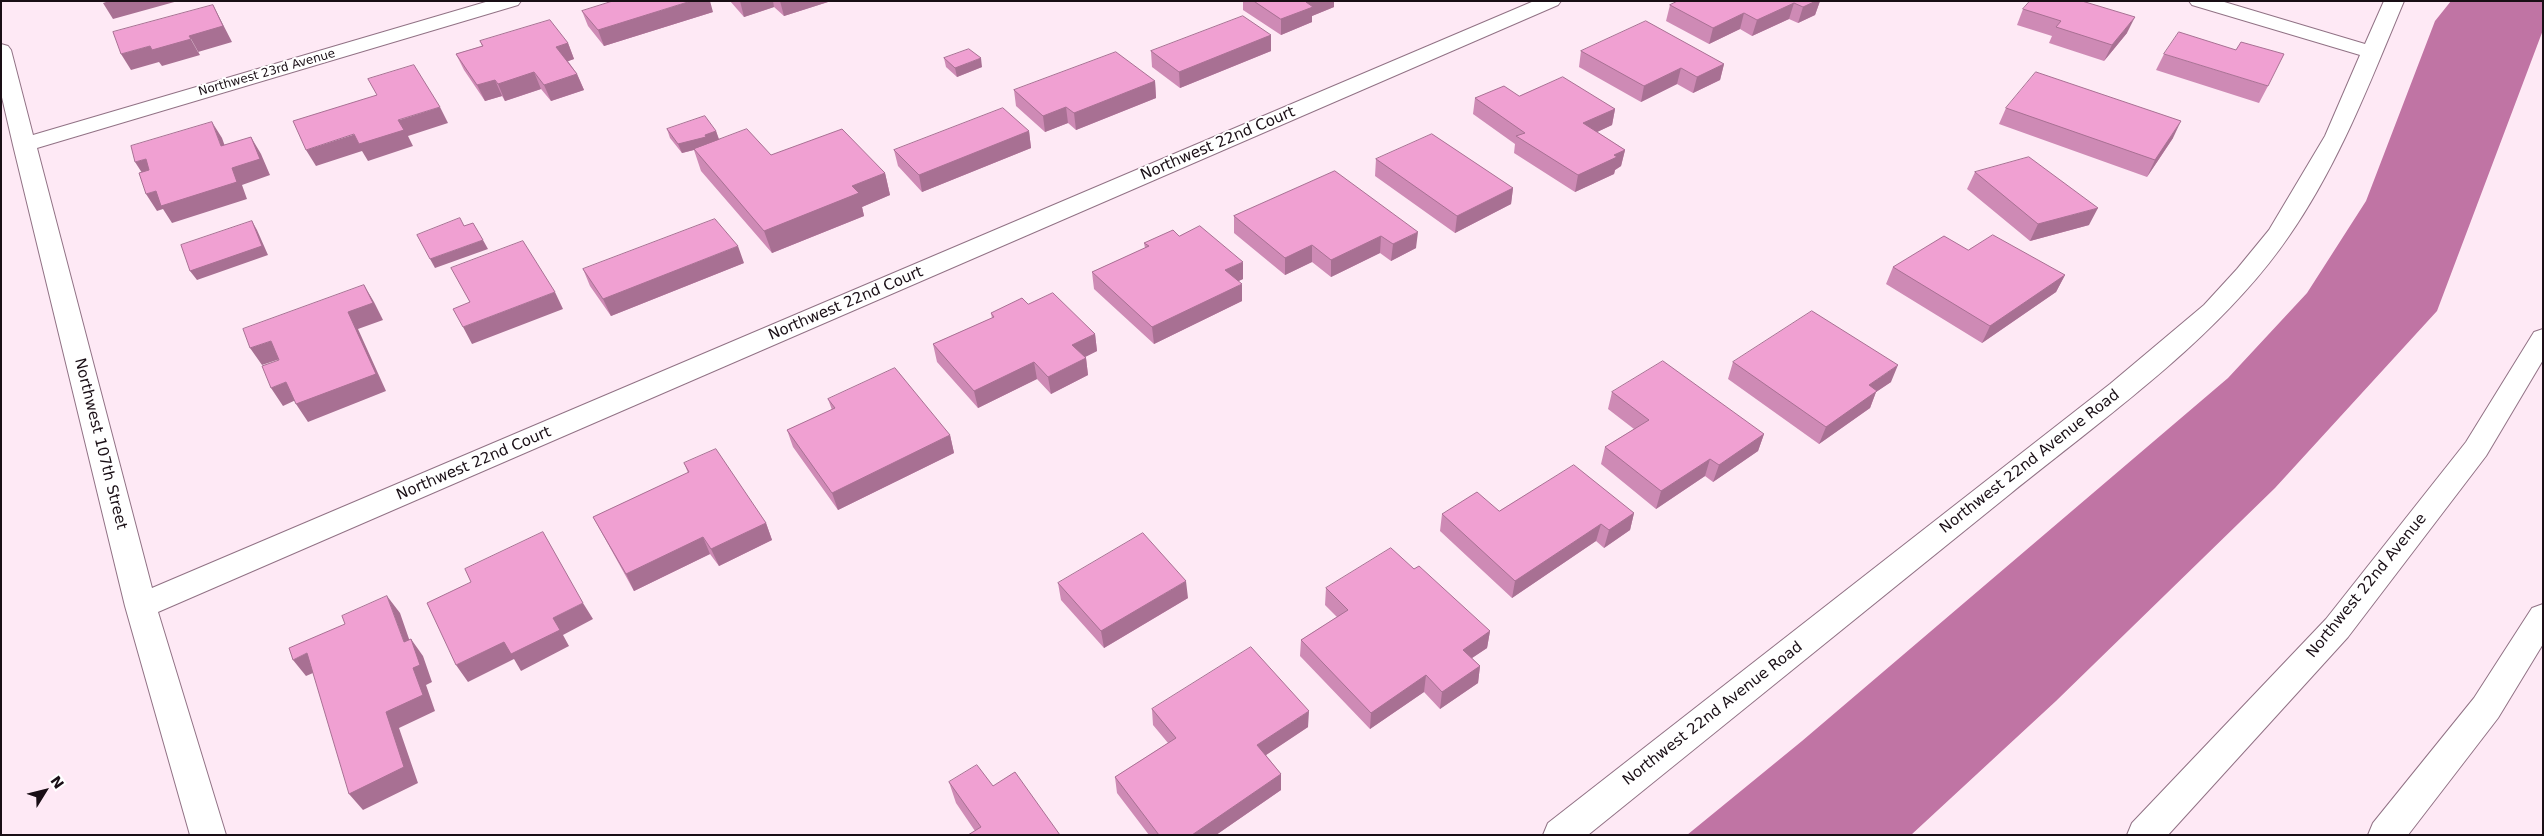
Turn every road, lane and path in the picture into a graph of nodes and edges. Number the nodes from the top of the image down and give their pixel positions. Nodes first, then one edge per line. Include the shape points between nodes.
1 (510, 1) edge
2 (1550, 1) edge
3 (2199, 1) edge
4 (2394, 1) edge
5 (1, 50) edge
6 (2371, 52) junction
7 (24, 145) junction
8 (2543, 338) edge
9 (141, 606) junction
10 (2543, 617) edge
11 (208, 835) edge
12 (1561, 835) edge
13 (2145, 835) edge
14 (2386, 835) edge

1 - 7 street, Northwest 23rd Avenue
2 - 9 street, Northwest 22nd Court
3 - 6 street
4 - 6 street, Northwest 22nd Avenue Road
5 - 7 street, Northwest 107th Street
6 - 12 street, Northwest 22nd Avenue Road via 2336,136 2279,233 2213,311 2120,391
7 - 9 street, Northwest 107th Street
8 - 13 street, Northwest 22nd Avenue via 2476,449 2337,628
9 - 11 street, Northwest 107th Street
10 - 14 street via 2486,708

